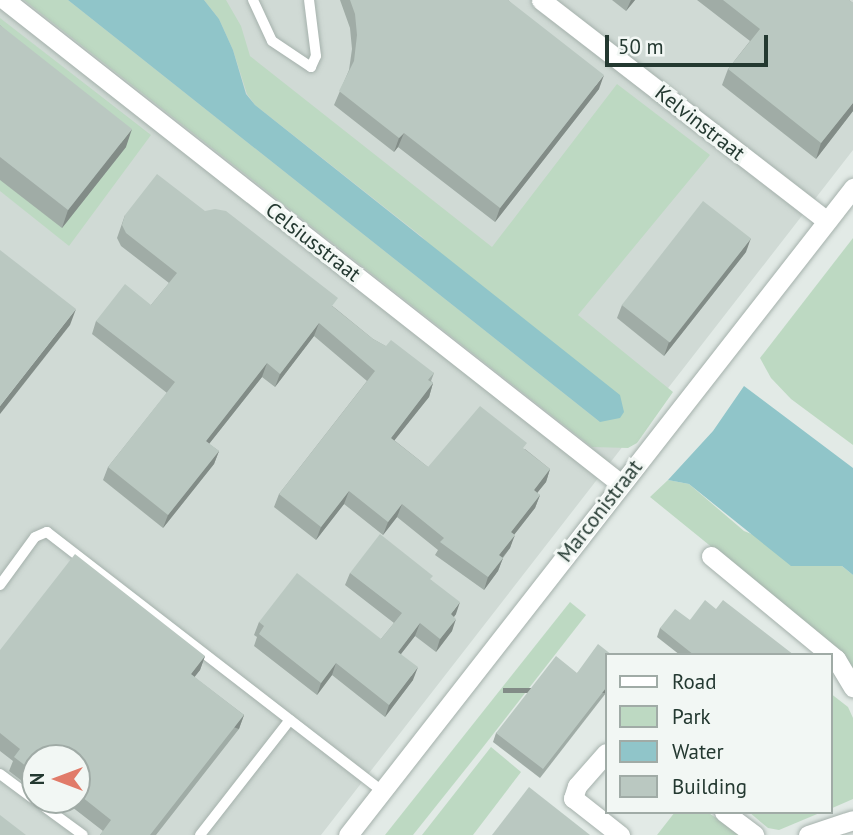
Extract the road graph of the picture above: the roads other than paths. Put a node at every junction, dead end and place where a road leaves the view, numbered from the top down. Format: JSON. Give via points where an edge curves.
{"nodes":[{"id":1,"x":5,"y":0,"type":"edge"},
{"id":2,"x":253,"y":0,"type":"edge"},
{"id":3,"x":309,"y":0,"type":"edge"},
{"id":4,"x":541,"y":0,"type":"edge"},
{"id":5,"x":853,"y":188,"type":"edge"},
{"id":6,"x":827,"y":221,"type":"junction"},
{"id":7,"x":621,"y":484,"type":"junction"},
{"id":8,"x":711,"y":556,"type":"dead end"},
{"id":9,"x":0,"y":585,"type":"edge"},
{"id":10,"x":829,"y":653,"type":"edge"},
{"id":11,"x":832,"y":656,"type":"edge"},
{"id":12,"x":853,"y":687,"type":"edge"},
{"id":13,"x":290,"y":720,"type":"junction"},
{"id":14,"x":604,"y":755,"type":"edge"},
{"id":15,"x":0,"y":774,"type":"edge"},
{"id":16,"x":21,"y":790,"type":"edge"},
{"id":17,"x":382,"y":791,"type":"junction"},
{"id":18,"x":54,"y":814,"type":"edge"},
{"id":19,"x":727,"y":814,"type":"edge"},
{"id":20,"x":853,"y":821,"type":"edge"},
{"id":21,"x":83,"y":835,"type":"edge"},
{"id":22,"x":200,"y":835,"type":"edge"},
{"id":23,"x":348,"y":835,"type":"edge"},
{"id":24,"x":620,"y":835,"type":"edge"},
{"id":25,"x":754,"y":835,"type":"edge"},
{"id":26,"x":808,"y":835,"type":"edge"}],
"edges":[{"from":1,"to":7,"type":"street","name":"Celsiusstraat"},
{"from":2,"to":3,"type":"lane","via":[[272,41],[311,67],[316,55]]},
{"from":4,"to":6,"type":"street","name":"Kelvinstraat"},
{"from":5,"to":6,"type":"street","name":"Marconistraat"},
{"from":6,"to":7,"type":"street","name":"Marconistraat"},
{"from":7,"to":17,"type":"street","name":"Marconistraat"},
{"from":8,"to":10,"type":"street"},
{"from":9,"to":13,"type":"lane","via":[[35,537],[47,532]]},
{"from":11,"to":12,"type":"street"},
{"from":13,"to":17,"type":"lane"},
{"from":13,"to":22,"type":"lane"},
{"from":14,"to":24,"type":"street","via":[[577,786],[573,798]]},
{"from":15,"to":16,"type":"lane"},
{"from":17,"to":23,"type":"street","name":"Marconistraat"},
{"from":18,"to":21,"type":"lane"},
{"from":19,"to":25,"type":"street"},
{"from":20,"to":26,"type":"street"}]}
